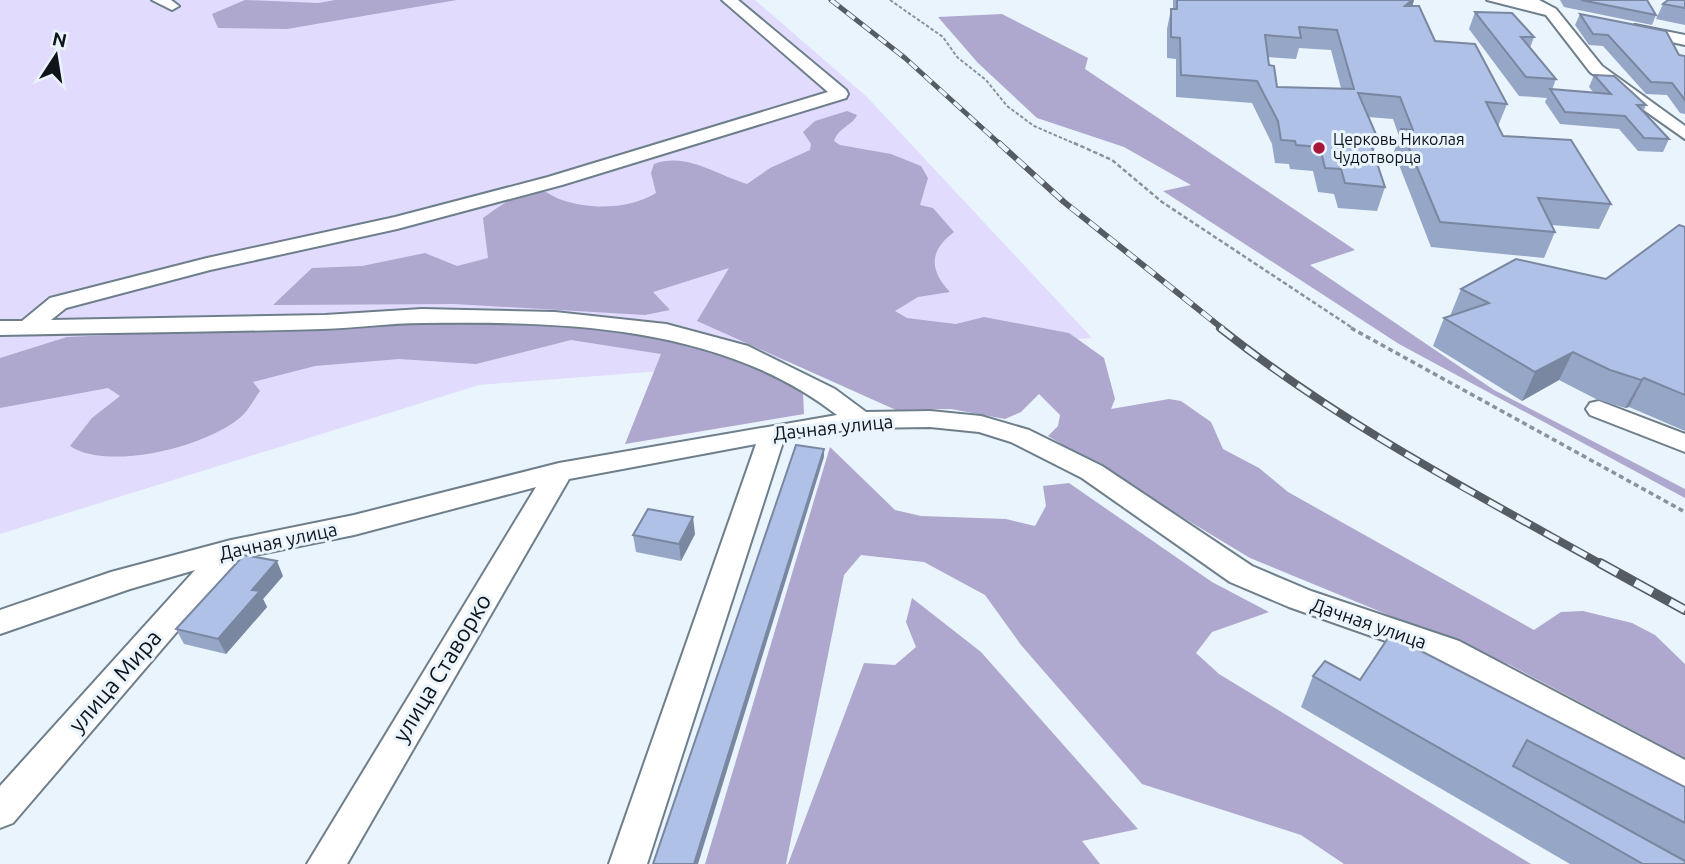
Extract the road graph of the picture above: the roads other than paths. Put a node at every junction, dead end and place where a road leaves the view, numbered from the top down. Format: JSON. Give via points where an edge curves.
{"nodes":[{"id":1,"x":729,"y":0,"type":"edge"},
{"id":2,"x":1494,"y":0,"type":"edge"},
{"id":3,"x":1528,"y":0,"type":"edge"},
{"id":4,"x":1551,"y":12,"type":"junction"},
{"id":5,"x":1578,"y":18,"type":"edge"},
{"id":6,"x":1618,"y":26,"type":"edge"},
{"id":7,"x":1685,"y":40,"type":"edge"},
{"id":8,"x":1685,"y":134,"type":"edge"},
{"id":9,"x":28,"y":327,"type":"junction"},
{"id":10,"x":0,"y":328,"type":"edge"},
{"id":11,"x":1600,"y":409,"type":"dead end"},
{"id":12,"x":860,"y":420,"type":"junction"},
{"id":13,"x":773,"y":432,"type":"junction"},
{"id":14,"x":1685,"y":444,"type":"edge"},
{"id":15,"x":559,"y":472,"type":"junction"},
{"id":16,"x":231,"y":550,"type":"junction"},
{"id":17,"x":0,"y":622,"type":"edge"},
{"id":18,"x":1685,"y":778,"type":"edge"},
{"id":19,"x":0,"y":812,"type":"edge"},
{"id":20,"x":326,"y":864,"type":"edge"},
{"id":21,"x":628,"y":864,"type":"edge"}],
"edges":[{"from":1,"to":9,"type":"street","via":[[841,94],[555,181],[58,303]]},
{"from":2,"to":4,"type":"street"},
{"from":3,"to":4,"type":"street"},
{"from":4,"to":5,"type":"street"},
{"from":4,"to":8,"type":"street","via":[[1596,69]]},
{"from":6,"to":7,"type":"street"},
{"from":9,"to":10,"type":"street"},
{"from":9,"to":12,"type":"street","via":[[422,316],[555,319],[666,331],[740,351],[826,394]]},
{"from":11,"to":14,"type":"street"},
{"from":12,"to":13,"type":"street","name":"Дачная улица"},
{"from":12,"to":18,"type":"street","name":"Дачная улица","via":[[981,424],[1020,436],[1092,472],[1241,574],[1300,600],[1448,650]]},
{"from":13,"to":15,"type":"street","name":"Дачная улица"},
{"from":13,"to":21,"type":"street"},
{"from":15,"to":16,"type":"street","name":"Дачная улица","via":[[354,525]]},
{"from":15,"to":20,"type":"street","name":"улица Ставорко"},
{"from":16,"to":17,"type":"street","name":"Дачная улица","via":[[122,580]]},
{"from":16,"to":19,"type":"street","name":"улица Мира"}]}
